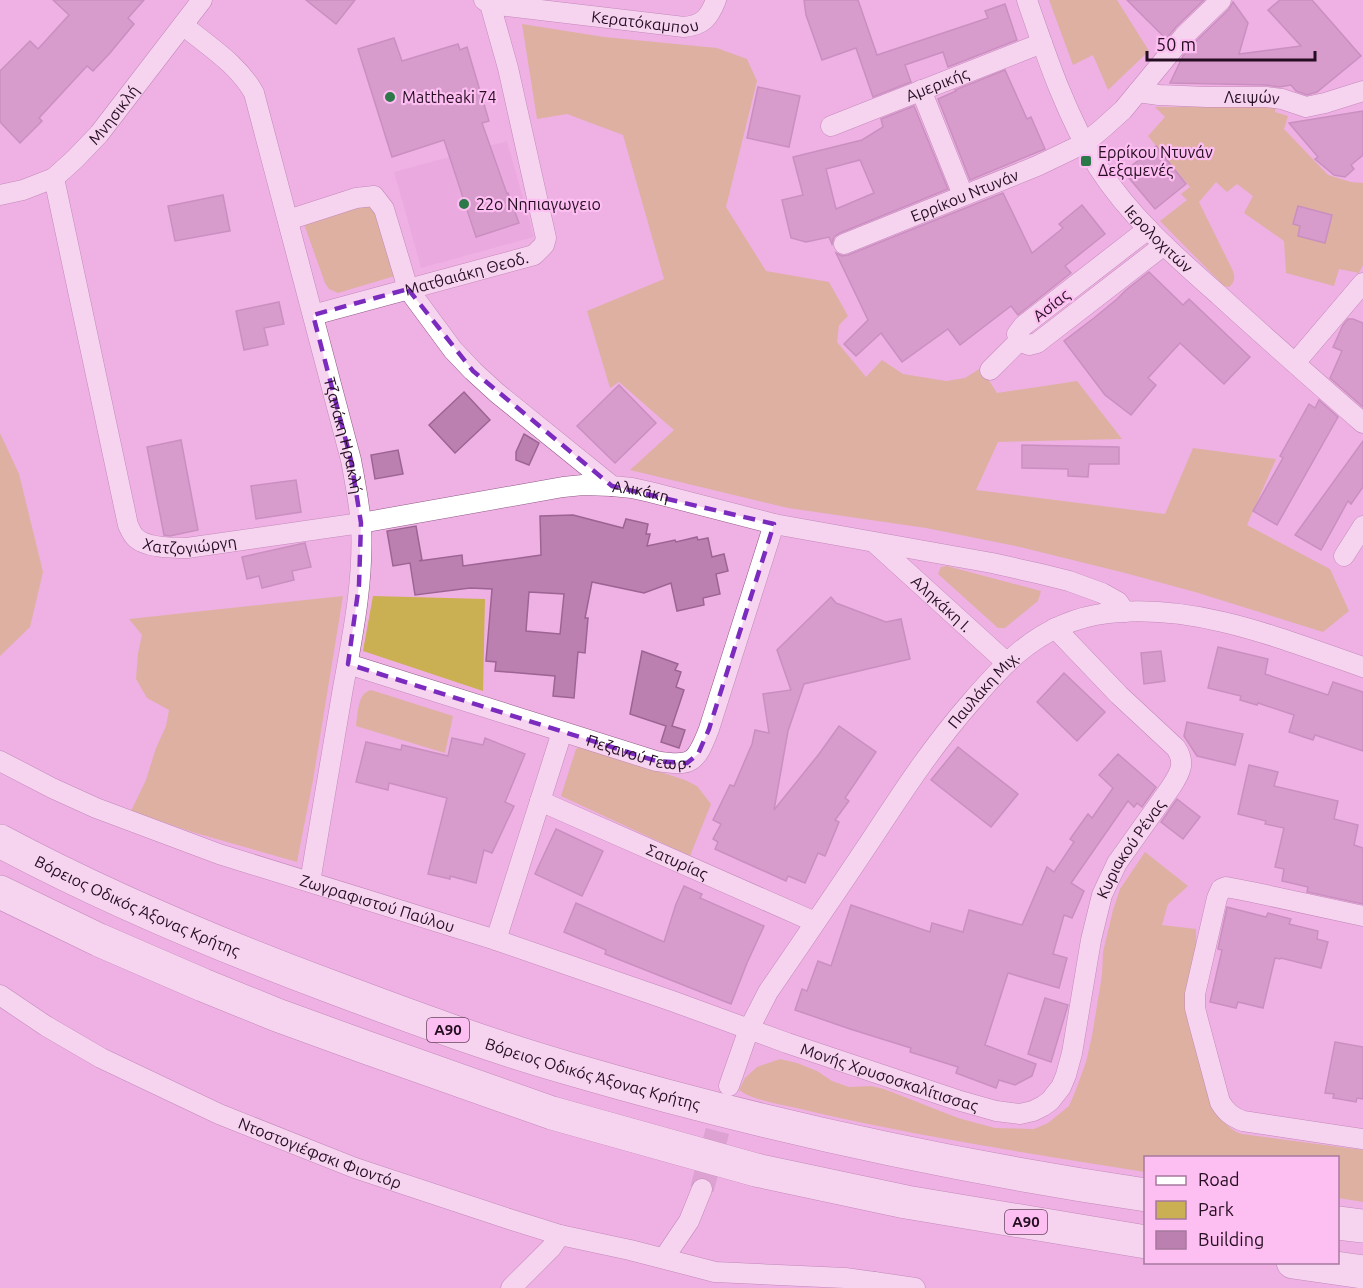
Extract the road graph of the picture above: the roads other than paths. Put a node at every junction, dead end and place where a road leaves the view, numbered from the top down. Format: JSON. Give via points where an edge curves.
{"nodes":[{"id":1,"x":202,"y":0,"type":"edge"},
{"id":2,"x":716,"y":0,"type":"edge"},
{"id":3,"x":1027,"y":0,"type":"edge"},
{"id":4,"x":1221,"y":0,"type":"edge"},
{"id":5,"x":487,"y":2,"type":"edge"},
{"id":6,"x":183,"y":26,"type":"junction"},
{"id":7,"x":1042,"y":43,"type":"junction"},
{"id":8,"x":921,"y":90,"type":"junction"},
{"id":9,"x":1363,"y":91,"type":"edge"},
{"id":10,"x":1138,"y":92,"type":"junction"},
{"id":11,"x":831,"y":126,"type":"dead end"},
{"id":12,"x":1084,"y":142,"type":"junction"},
{"id":13,"x":54,"y":178,"type":"junction"},
{"id":14,"x":0,"y":195,"type":"edge"},
{"id":15,"x":963,"y":195,"type":"junction"},
{"id":16,"x":288,"y":220,"type":"junction"},
{"id":17,"x":1148,"y":229,"type":"junction"},
{"id":18,"x":844,"y":244,"type":"dead end"},
{"id":19,"x":1164,"y":245,"type":"junction"},
{"id":20,"x":408,"y":289,"type":"junction"},
{"id":21,"x":1361,"y":289,"type":"edge"},
{"id":22,"x":313,"y":315,"type":"junction"},
{"id":23,"x":1019,"y":341,"type":"junction"},
{"id":24,"x":1295,"y":363,"type":"junction"},
{"id":25,"x":990,"y":370,"type":"dead end"},
{"id":26,"x":1363,"y":423,"type":"edge"},
{"id":27,"x":612,"y":486,"type":"junction"},
{"id":28,"x":361,"y":523,"type":"junction"},
{"id":29,"x":774,"y":524,"type":"junction"},
{"id":30,"x":1363,"y":526,"type":"edge"},
{"id":31,"x":875,"y":543,"type":"junction"},
{"id":32,"x":1344,"y":556,"type":"dead end"},
{"id":33,"x":1125,"y":612,"type":"junction"},
{"id":34,"x":1055,"y":628,"type":"junction"},
{"id":35,"x":1008,"y":663,"type":"junction"},
{"id":36,"x":348,"y":664,"type":"junction"},
{"id":37,"x":1363,"y":667,"type":"edge"},
{"id":38,"x":562,"y":732,"type":"junction"},
{"id":39,"x":5,"y":764,"type":"edge"},
{"id":40,"x":540,"y":801,"type":"junction"},
{"id":41,"x":0,"y":841,"type":"edge"},
{"id":42,"x":310,"y":882,"type":"junction"},
{"id":43,"x":0,"y":891,"type":"edge"},
{"id":44,"x":1363,"y":916,"type":"edge"},
{"id":45,"x":815,"y":922,"type":"junction"},
{"id":46,"x":496,"y":940,"type":"junction"},
{"id":47,"x":0,"y":995,"type":"edge"},
{"id":48,"x":749,"y":1029,"type":"junction"},
{"id":49,"x":729,"y":1086,"type":"tunnel mouth"},
{"id":50,"x":1033,"y":1111,"type":"joint"},
{"id":51,"x":1363,"y":1139,"type":"edge"},
{"id":52,"x":702,"y":1189,"type":"tunnel mouth"},
{"id":53,"x":1144,"y":1195,"type":"edge"},
{"id":54,"x":1339,"y":1223,"type":"edge"},
{"id":55,"x":1363,"y":1227,"type":"edge"},
{"id":56,"x":560,"y":1235,"type":"junction"},
{"id":57,"x":1144,"y":1242,"type":"edge"},
{"id":58,"x":664,"y":1258,"type":"junction"},
{"id":59,"x":1301,"y":1264,"type":"edge"},
{"id":60,"x":1363,"y":1272,"type":"edge"},
{"id":61,"x":717,"y":1280,"type":"edge"},
{"id":62,"x":874,"y":1285,"type":"edge"},
{"id":63,"x":511,"y":1288,"type":"edge"},
{"id":64,"x":915,"y":1288,"type":"edge"}],
"edges":[{"from":1,"to":6,"type":"street","name":"Μνησικλή"},
{"from":2,"to":5,"type":"street","name":"Κερατόκαμπου","via":[[701,23],[684,27]]},
{"from":3,"to":7,"type":"street","name":"Ιερολοχιτών"},
{"from":4,"to":10,"type":"street","name":"Ερρίκου Ντυνάν"},
{"from":5,"to":20,"type":"street","name":"Ματθαιάκη Θεοδ.","via":[[508,68],[546,238],[534,255]]},
{"from":6,"to":13,"type":"street","name":"Μνησικλή","via":[[99,134]]},
{"from":6,"to":16,"type":"street","name":"Τζανάκη Ηρακλή","via":[[228,62],[254,93]]},
{"from":7,"to":8,"type":"street","name":"Αμερικής"},
{"from":7,"to":12,"type":"street","name":"Ιερολοχιτών","via":[[1063,101]]},
{"from":8,"to":11,"type":"street","name":"Αμερικής"},
{"from":8,"to":15,"type":"street"},
{"from":9,"to":10,"type":"street","name":"Λειψών","via":[[1306,107],[1266,97]]},
{"from":10,"to":12,"type":"street","name":"Ερρίκου Ντυνάν"},
{"from":12,"to":15,"type":"street","name":"Ερρίκου Ντυνάν","via":[[1037,166]]},
{"from":12,"to":17,"type":"street","name":"Ιερολοχιτών","via":[[1115,190]]},
{"from":13,"to":14,"type":"street","name":"Μνησικλή"},
{"from":13,"to":28,"type":"street","name":"Χατζογιώργη","via":[[128,525],[137,539],[167,548],[187,548]]},
{"from":15,"to":18,"type":"street","name":"Ερρίκου Ντυνάν"},
{"from":16,"to":20,"type":"street","name":"Αλικάκη","via":[[374,196],[384,209]]},
{"from":16,"to":22,"type":"street","name":"Τζανάκη Ηρακλή"},
{"from":17,"to":19,"type":"street","name":"Ιερολοχιτών"},
{"from":17,"to":23,"type":"street","name":"Ασίας","via":[[1023,326],[1017,334]]},
{"from":19,"to":23,"type":"street","name":"Ασίας","via":[[1037,343]]},
{"from":19,"to":24,"type":"street","name":"Ιερολοχιτών"},
{"from":20,"to":22,"type":"street","name":"Ματθαιάκη Θεοδ."},
{"from":20,"to":27,"type":"street","name":"Αλικάκη","via":[[473,371]]},
{"from":21,"to":24,"type":"street"},
{"from":22,"to":28,"type":"street","name":"Τζανάκη Ηρακλή","via":[[351,460]]},
{"from":23,"to":25,"type":"street"},
{"from":24,"to":26,"type":"street","name":"Ιερολοχιτών"},
{"from":27,"to":28,"type":"street","name":"Χατζογιώργη","via":[[563,487]]},
{"from":27,"to":29,"type":"street","name":"Αλικάκη"},
{"from":28,"to":36,"type":"street","name":"Τζανάκη Ηρακλή","via":[[360,574]]},
{"from":29,"to":31,"type":"street","name":"Αλικάκη"},
{"from":29,"to":38,"type":"street","name":"Πεζανού Γεωρ.","via":[[709,729],[692,760],[678,764],[656,761]]},
{"from":30,"to":32,"type":"street"},
{"from":31,"to":33,"type":"street","name":"Αλικάκη","via":[[1069,581],[1112,598]]},
{"from":31,"to":35,"type":"street","name":"Αληκάκη Ι."},
{"from":33,"to":34,"type":"street","name":"Παυλάκη Μιχ.","via":[[1095,615]]},
{"from":33,"to":37,"type":"street","name":"Παυλάκη Μιχ.","via":[[1213,619]]},
{"from":34,"to":35,"type":"street","name":"Παυλάκη Μιχ."},
{"from":34,"to":50,"type":"street","name":"Κυριακού Ρένας","via":[[1176,748],[1182,763],[1177,777],[1109,878],[1091,940],[1066,1075],[1050,1101]]},
{"from":35,"to":45,"type":"street","name":"Παυλάκη Μιχ.","via":[[931,753]]},
{"from":36,"to":38,"type":"street","name":"Πεζανού Γεωρ."},
{"from":36,"to":42,"type":"street","name":"Τζανάκη Ηρακλή"},
{"from":38,"to":40,"type":"street"},
{"from":39,"to":42,"type":"street","name":"Ζωγραφιστού Παύλου","via":[[138,825]]},
{"from":40,"to":45,"type":"street","name":"Σατυρίας"},
{"from":40,"to":46,"type":"street"},
{"from":41,"to":53,"type":"highway","name":"Βόρειος Οδικός Άξονας Κρήτης","number":"Α90","via":[[219,944],[473,1039],[566,1068],[765,1121],[918,1155]]},
{"from":42,"to":46,"type":"street","name":"Ζωγραφιστού Παύλου"},
{"from":43,"to":57,"type":"highway","number":"Α90","via":[[99,940],[235,998],[552,1113],[756,1170],[906,1202]]},
{"from":44,"to":51,"type":"street","via":[[1221,889],[1195,994],[1220,1102],[1226,1112],[1242,1121]]},
{"from":45,"to":48,"type":"street","name":"Παυλάκη Μιχ.","via":[[768,992]]},
{"from":46,"to":48,"type":"street","name":"Ζωγραφιστού Παύλου"},
{"from":47,"to":56,"type":"street","name":"Ντοστογιέφσκι Φιοντόρ","via":[[101,1058],[219,1114],[355,1168]]},
{"from":48,"to":49,"type":"street","name":"Παυλάκη Μιχ."},
{"from":48,"to":50,"type":"street","name":"Μονής Χρυσοσκαλίτισσας","via":[[977,1107],[1020,1114]]},
{"from":52,"to":58,"type":"street","via":[[689,1221]]},
{"from":54,"to":55,"type":"highway"},
{"from":56,"to":58,"type":"street","name":"Ντοστογιέφσκι Φιοντόρ"},
{"from":56,"to":63,"type":"street"},
{"from":58,"to":61,"type":"street","name":"Ντοστογιέφσκι Φιοντόρ"},
{"from":59,"to":60,"type":"highway"},
{"from":61,"to":62,"type":"street","name":"Ντοστογιέφσκι Φιοντόρ","via":[[834,1277]]},
{"from":62,"to":64,"type":"street","name":"Ντοστογιέφσκι Φιοντόρ"}]}
